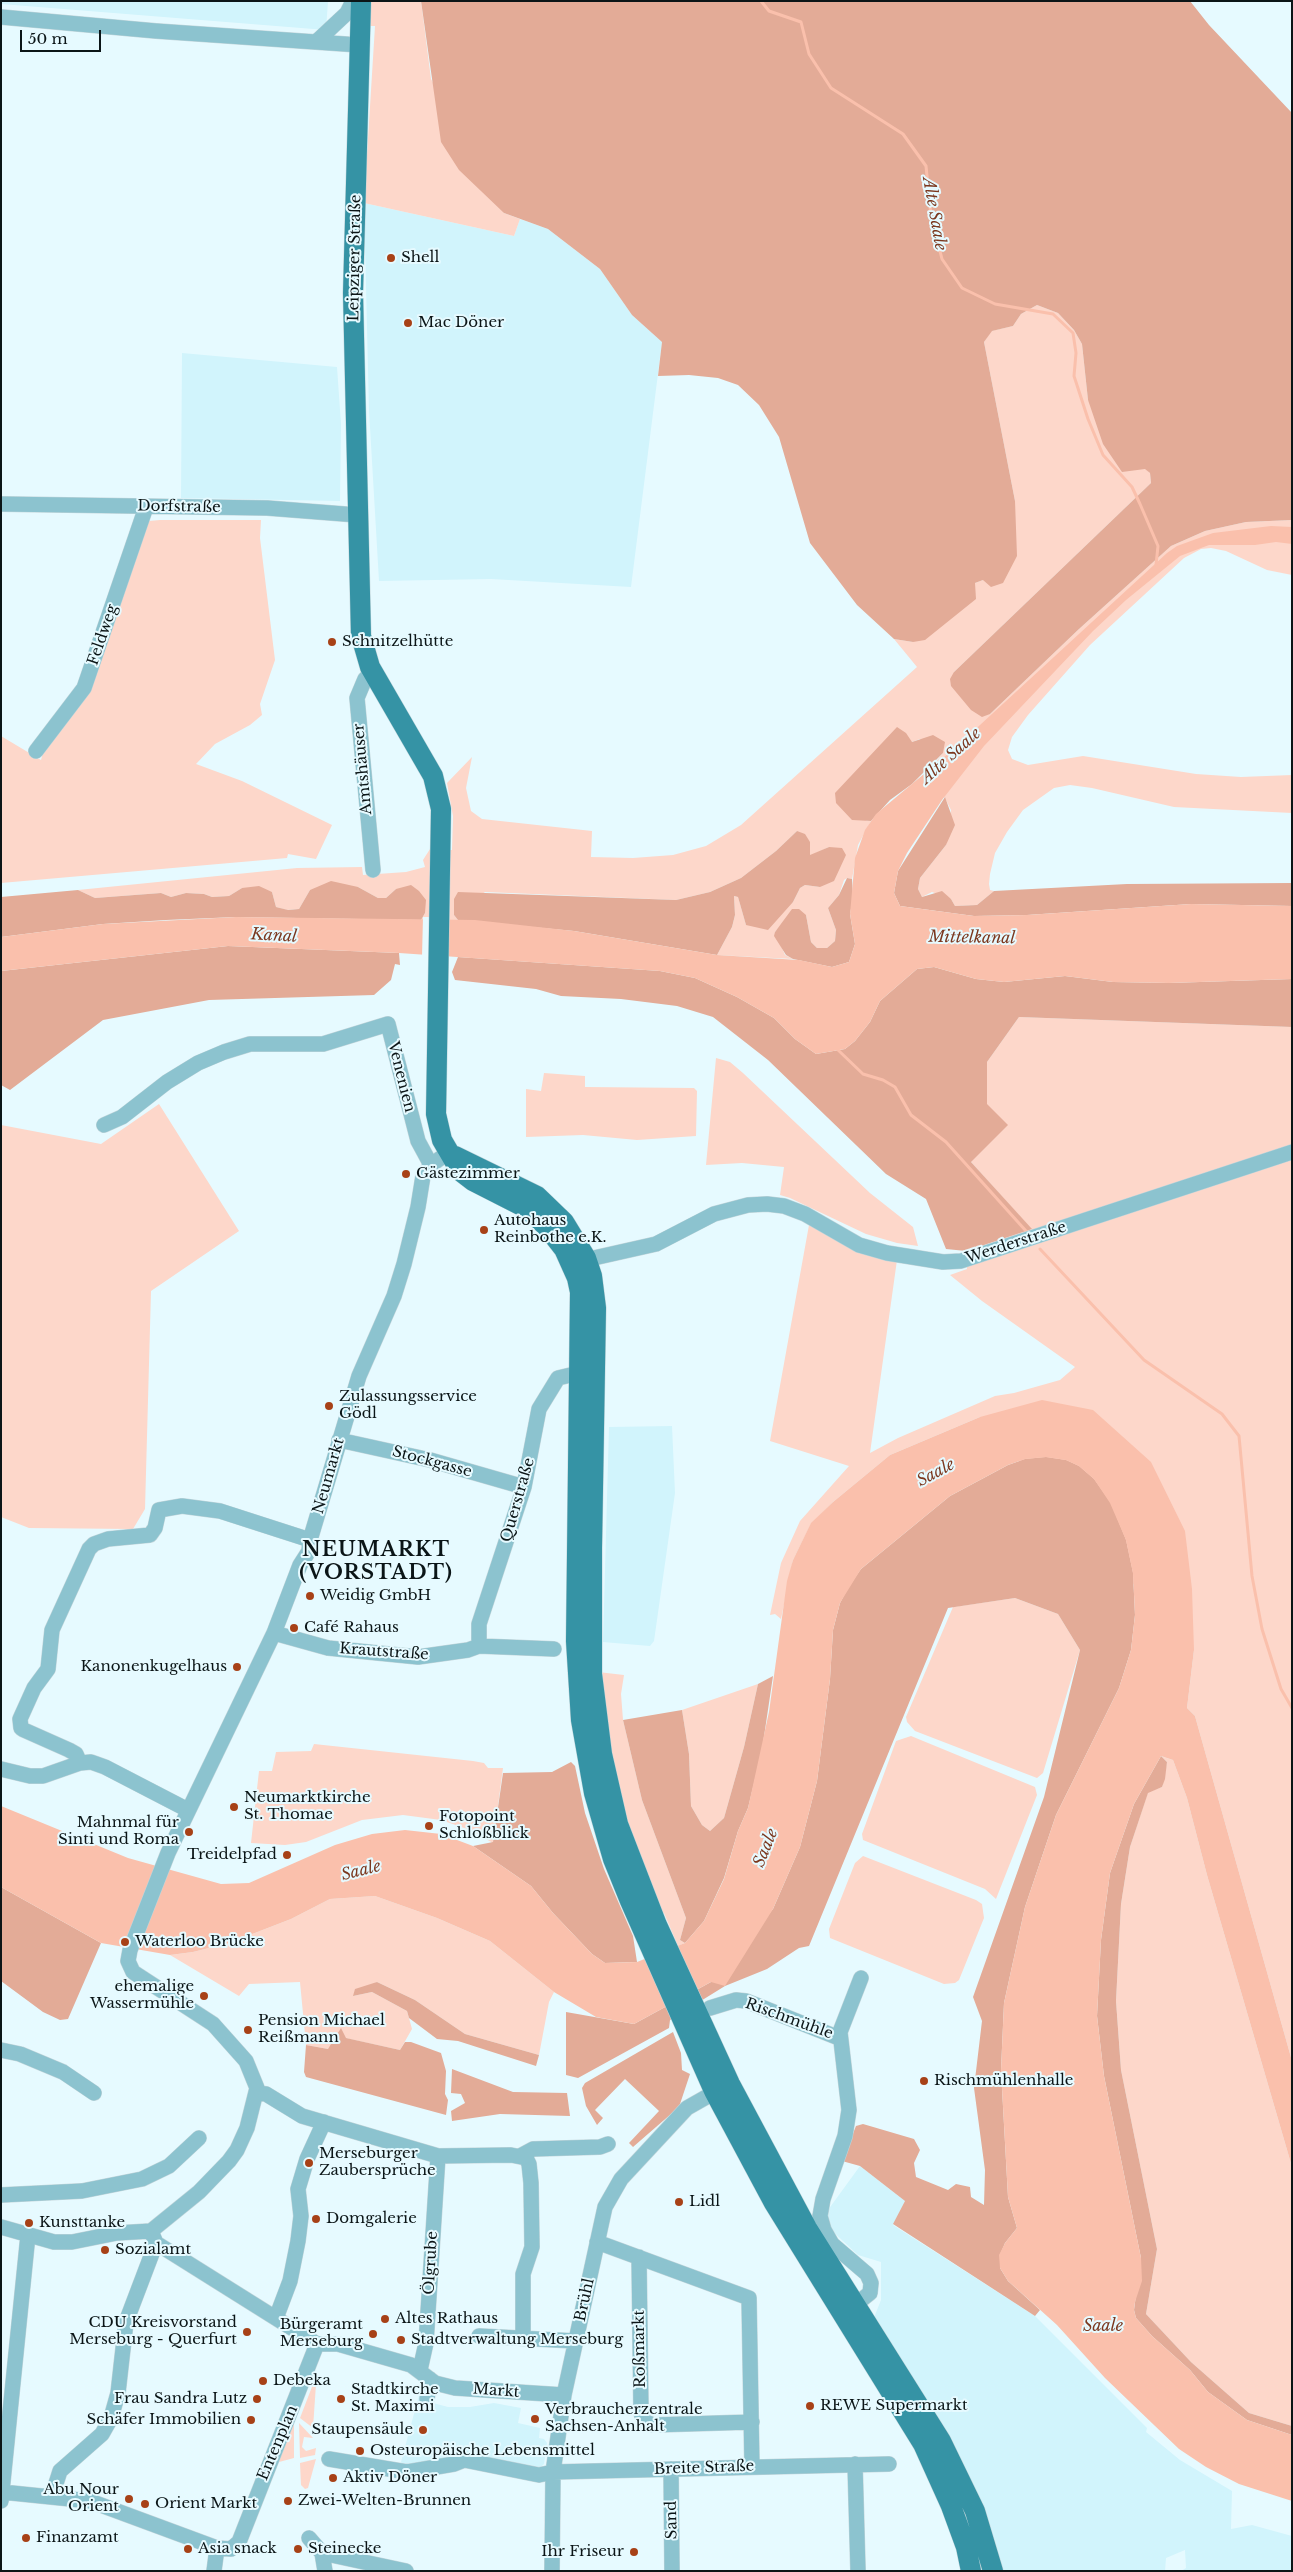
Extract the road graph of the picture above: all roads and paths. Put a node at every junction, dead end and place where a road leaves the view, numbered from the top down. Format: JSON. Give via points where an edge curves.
{"nodes":[{"id":1,"x":352,"y":1,"type":"edge"},
{"id":2,"x":361,"y":1,"type":"edge"},
{"id":3,"x":1,"y":17,"type":"edge"},
{"id":4,"x":316,"y":42,"type":"junction"},
{"id":5,"x":359,"y":45,"type":"junction"},
{"id":6,"x":1,"y":504,"type":"edge"},
{"id":7,"x":146,"y":507,"type":"junction"},
{"id":8,"x":357,"y":515,"type":"junction"},
{"id":9,"x":373,"y":673,"type":"junction"},
{"id":10,"x":36,"y":751,"type":"dead end"},
{"id":11,"x":373,"y":870,"type":"dead end"},
{"id":12,"x":104,"y":1125,"type":"dead end"},
{"id":13,"x":449,"y":1152,"type":"junction"},
{"id":14,"x":1292,"y":1152,"type":"edge"},
{"id":15,"x":431,"y":1165,"type":"junction"},
{"id":16,"x":578,"y":1261,"type":"junction"},
{"id":17,"x":579,"y":1372,"type":"junction"},
{"id":18,"x":339,"y":1440,"type":"junction"},
{"id":19,"x":524,"y":1487,"type":"junction"},
{"id":20,"x":310,"y":1540,"type":"junction"},
{"id":21,"x":274,"y":1633,"type":"junction"},
{"id":22,"x":479,"y":1646,"type":"junction"},
{"id":23,"x":554,"y":1649,"type":"dead end"},
{"id":24,"x":80,"y":1763,"type":"junction"},
{"id":25,"x":1,"y":1769,"type":"edge"},
{"id":26,"x":188,"y":1810,"type":"junction"},
{"id":27,"x":650,"y":1928,"type":"junction"},
{"id":28,"x":861,"y":1978,"type":"dead end"},
{"id":29,"x":710,"y":2008,"type":"dead end"},
{"id":30,"x":839,"y":2038,"type":"junction"},
{"id":31,"x":1,"y":2050,"type":"edge"},
{"id":32,"x":722,"y":2087,"type":"junction"},
{"id":33,"x":94,"y":2092,"type":"dead end"},
{"id":34,"x":257,"y":2093,"type":"junction"},
{"id":35,"x":324,"y":2122,"type":"junction"},
{"id":36,"x":199,"y":2138,"type":"dead end"},
{"id":37,"x":608,"y":2144,"type":"dead end"},
{"id":38,"x":438,"y":2156,"type":"junction"},
{"id":39,"x":520,"y":2156,"type":"junction"},
{"id":40,"x":1,"y":2195,"type":"edge"},
{"id":41,"x":1,"y":2227,"type":"edge"},
{"id":42,"x":28,"y":2235,"type":"junction"},
{"id":43,"x":154,"y":2237,"type":"junction"},
{"id":44,"x":597,"y":2242,"type":"junction"},
{"id":45,"x":639,"y":2257,"type":"junction"},
{"id":46,"x":855,"y":2305,"type":"junction"},
{"id":47,"x":276,"y":2318,"type":"junction"},
{"id":48,"x":479,"y":2336,"type":"dead end"},
{"id":49,"x":523,"y":2338,"type":"junction"},
{"id":50,"x":576,"y":2341,"type":"junction"},
{"id":51,"x":317,"y":2344,"type":"junction"},
{"id":52,"x":425,"y":2374,"type":"junction"},
{"id":53,"x":564,"y":2395,"type":"junction"},
{"id":54,"x":427,"y":2399,"type":"dead end"},
{"id":55,"x":5,"y":2410,"type":"edge"},
{"id":56,"x":752,"y":2422,"type":"junction"},
{"id":57,"x":329,"y":2459,"type":"dead end"},
{"id":58,"x":855,"y":2464,"type":"junction"},
{"id":59,"x":889,"y":2464,"type":"dead end"},
{"id":60,"x":752,"y":2467,"type":"junction"},
{"id":61,"x":671,"y":2469,"type":"junction"},
{"id":62,"x":553,"y":2472,"type":"junction"},
{"id":63,"x":2,"y":2496,"type":"edge"},
{"id":64,"x":52,"y":2496,"type":"junction"},
{"id":65,"x":309,"y":2538,"type":"dead end"},
{"id":66,"x":218,"y":2548,"type":"junction"},
{"id":67,"x":322,"y":2553,"type":"junction"},
{"id":68,"x":398,"y":2570,"type":"edge"},
{"id":69,"x":214,"y":2571,"type":"edge"},
{"id":70,"x":325,"y":2571,"type":"edge"},
{"id":71,"x":552,"y":2571,"type":"edge"},
{"id":72,"x":672,"y":2571,"type":"edge"},
{"id":73,"x":858,"y":2571,"type":"edge"},
{"id":74,"x":971,"y":2571,"type":"edge"},
{"id":75,"x":993,"y":2571,"type":"edge"}],
"edges":[{"from":1,"to":4,"type":"street","via":[[347,14]]},
{"from":2,"to":5,"type":"main road","name":"Leipziger Straße"},
{"from":3,"to":4,"type":"street"},
{"from":4,"to":5,"type":"street"},
{"from":5,"to":8,"type":"main road","name":"Leipziger Straße","via":[[354,293]]},
{"from":6,"to":7,"type":"street","name":"Dorfstraße"},
{"from":7,"to":8,"type":"street","name":"Dorfstraße","via":[[267,508]]},
{"from":7,"to":10,"type":"street","name":"Feldweg","via":[[84,688]]},
{"from":8,"to":9,"type":"main road","via":[[360,636]]},
{"from":9,"to":11,"type":"street","name":"Amtshäuser","via":[[364,679],[357,698]]},
{"from":9,"to":13,"type":"main road","via":[[433,776],[441,809],[436,1114],[442,1140]]},
{"from":12,"to":15,"type":"street","name":"Venenien","via":[[122,1117],[198,1063],[224,1052],[250,1044],[323,1044],[388,1024],[416,1134]]},
{"from":13,"to":15,"type":"street"},
{"from":13,"to":16,"type":"main road","via":[[537,1196],[564,1222]]},
{"from":14,"to":16,"type":"street","name":"Werderstraße","via":[[961,1261],[944,1262],[859,1245],[805,1214],[767,1204],[748,1205],[714,1214],[656,1244]]},
{"from":15,"to":18,"type":"street","name":"Neumarkt","via":[[423,1176],[394,1296],[362,1366]]},
{"from":16,"to":17,"type":"main road"},
{"from":16,"to":27,"type":"main road","via":[[595,1293],[596,1308],[592,1558],[594,1701],[618,1824]]},
{"from":17,"to":19,"type":"street","name":"Querstraße","via":[[558,1378],[547,1392],[539,1409]]},
{"from":17,"to":27,"type":"main road","via":[[576,1606],[581,1720],[601,1822],[613,1859]]},
{"from":18,"to":19,"type":"street","name":"Stockgasse","via":[[430,1460]]},
{"from":18,"to":20,"type":"street","name":"Neumarkt"},
{"from":19,"to":22,"type":"street","name":"Querstraße","via":[[479,1624]]},
{"from":20,"to":21,"type":"street","name":"Neumarkt","via":[[309,1552],[300,1565]]},
{"from":20,"to":24,"type":"street","via":[[220,1511],[182,1506],[159,1510],[150,1535],[94,1544],[52,1630],[48,1669],[34,1688],[20,1719],[21,1728],[76,1754]]},
{"from":21,"to":22,"type":"street","name":"Krautstraße","via":[[328,1648],[418,1657]]},
{"from":21,"to":26,"type":"street","name":"Neumarkt"},
{"from":22,"to":23,"type":"street","name":"Krautstraße"},
{"from":24,"to":25,"type":"street","via":[[43,1776]]},
{"from":24,"to":26,"type":"street","via":[[91,1762],[105,1767]]},
{"from":26,"to":34,"type":"street","name":"Neumarkt","via":[[168,1852],[129,1956],[133,1972],[213,2024],[233,2044],[253,2074]]},
{"from":27,"to":32,"type":"main road"},
{"from":28,"to":30,"type":"street","name":"Rischmühle"},
{"from":29,"to":30,"type":"street","name":"Rischmühle","via":[[736,2000],[746,2001]]},
{"from":30,"to":46,"type":"street","name":"Rischmühle","via":[[849,2110],[845,2136],[820,2216],[832,2244],[867,2274],[872,2283],[870,2293]]},
{"from":31,"to":33,"type":"street","via":[[20,2054],[63,2072]]},
{"from":32,"to":44,"type":"street","name":"Brühl","via":[[686,2108],[621,2179],[605,2207]]},
{"from":32,"to":46,"type":"main road"},
{"from":32,"to":74,"type":"main road","via":[[774,2203],[923,2444],[951,2506]]},
{"from":34,"to":35,"type":"street","via":[[266,2094],[302,2116]]},
{"from":34,"to":43,"type":"street","via":[[237,2150]]},
{"from":35,"to":38,"type":"street"},
{"from":35,"to":47,"type":"street","via":[[298,2189],[301,2216],[298,2241],[290,2281]]},
{"from":36,"to":40,"type":"street","via":[[169,2166],[142,2179],[82,2191]]},
{"from":37,"to":39,"type":"street","via":[[533,2149]]},
{"from":38,"to":39,"type":"street"},
{"from":38,"to":52,"type":"street","name":"Ölgrube"},
{"from":39,"to":49,"type":"street","via":[[529,2164],[530,2254],[523,2274]]},
{"from":41,"to":42,"type":"street"},
{"from":42,"to":43,"type":"street","via":[[43,2241],[72,2242],[117,2233]]},
{"from":42,"to":55,"type":"street"},
{"from":43,"to":47,"type":"street"},
{"from":43,"to":64,"type":"street","via":[[126,2322],[118,2393],[111,2418],[102,2434],[65,2465]]},
{"from":44,"to":45,"type":"street"},
{"from":44,"to":50,"type":"street","name":"Brühl"},
{"from":45,"to":56,"type":"street","via":[[749,2298]]},
{"from":45,"to":56,"type":"street","name":"Roßmarkt","via":[[641,2413],[644,2421],[653,2425]]},
{"from":46,"to":75,"type":"main road","via":[[941,2441],[975,2511]]},
{"from":47,"to":51,"type":"street"},
{"from":48,"to":49,"type":"street"},
{"from":49,"to":50,"type":"street"},
{"from":50,"to":53,"type":"street","name":"Brühl"},
{"from":51,"to":52,"type":"street","name":"Markt","via":[[338,2344],[411,2365]]},
{"from":51,"to":66,"type":"street","name":"Entenplan","via":[[240,2542],[231,2550]]},
{"from":52,"to":53,"type":"street","name":"Markt","via":[[455,2388]]},
{"from":52,"to":54,"type":"street"},
{"from":53,"to":62,"type":"street","name":"Brühl"},
{"from":55,"to":63,"type":"street"},
{"from":56,"to":60,"type":"street"},
{"from":57,"to":62,"type":"street","via":[[407,2472],[464,2460],[534,2475]]},
{"from":58,"to":59,"type":"street","name":"Breite Straße"},
{"from":58,"to":60,"type":"street","name":"Breite Straße"},
{"from":58,"to":73,"type":"street"},
{"from":60,"to":61,"type":"street","name":"Breite Straße"},
{"from":61,"to":62,"type":"street","name":"Breite Straße"},
{"from":61,"to":72,"type":"street","name":"Sand"},
{"from":62,"to":71,"type":"street","name":"Brühl"},
{"from":63,"to":64,"type":"street"},
{"from":64,"to":66,"type":"street","via":[[105,2505]]},
{"from":65,"to":67,"type":"street"},
{"from":66,"to":69,"type":"street"},
{"from":67,"to":68,"type":"street"},
{"from":67,"to":70,"type":"street"}]}
